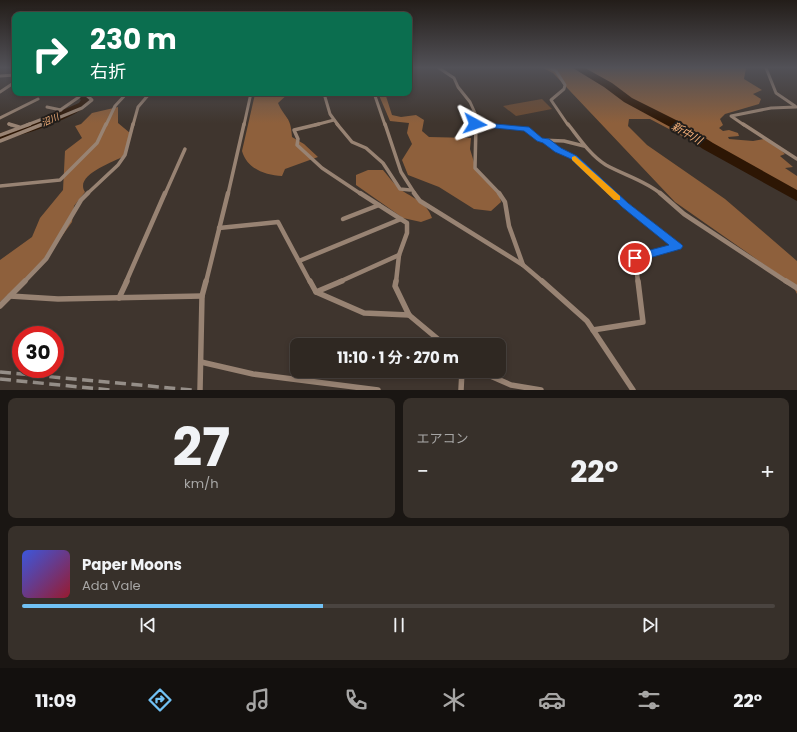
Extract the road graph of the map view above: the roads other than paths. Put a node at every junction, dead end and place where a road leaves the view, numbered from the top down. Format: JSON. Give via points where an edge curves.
{"nodes":[{"id":1,"x":9,"y":86,"type":"edge"},
{"id":2,"x":457,"y":86,"type":"edge"},
{"id":3,"x":565,"y":86,"type":"edge"},
{"id":4,"x":773,"y":86,"type":"edge"},
{"id":5,"x":0,"y":92,"type":"edge"},
{"id":6,"x":78,"y":96,"type":"edge"},
{"id":7,"x":87,"y":96,"type":"edge"},
{"id":8,"x":124,"y":96,"type":"edge"},
{"id":9,"x":147,"y":96,"type":"edge"},
{"id":10,"x":250,"y":96,"type":"edge"},
{"id":11,"x":326,"y":96,"type":"edge"},
{"id":12,"x":374,"y":96,"type":"edge"},
{"id":13,"x":38,"y":99,"type":"dead end"},
{"id":14,"x":797,"y":105,"type":"edge"},
{"id":15,"x":47,"y":107,"type":"dead end"},
{"id":16,"x":61,"y":110,"type":"junction"},
{"id":17,"x":0,"y":118,"type":"edge"},
{"id":18,"x":334,"y":120,"type":"junction"},
{"id":19,"x":8,"y":124,"type":"dead end"},
{"id":20,"x":475,"y":124,"type":"junction"},
{"id":21,"x":19,"y":127,"type":"junction"},
{"id":22,"x":0,"y":135,"type":"edge"},
{"id":23,"x":0,"y":141,"type":"edge"},
{"id":24,"x":546,"y":141,"type":"junction"},
{"id":25,"x":585,"y":146,"type":"junction"},
{"id":26,"x":185,"y":149,"type":"dead end"},
{"id":27,"x":792,"y":154,"type":"junction"},
{"id":28,"x":797,"y":154,"type":"edge"},
{"id":29,"x":797,"y":158,"type":"edge"},
{"id":30,"x":0,"y":186,"type":"edge"},
{"id":31,"x":410,"y":190,"type":"junction"},
{"id":32,"x":379,"y":205,"type":"junction"},
{"id":33,"x":343,"y":219,"type":"dead end"},
{"id":34,"x":401,"y":219,"type":"junction"},
{"id":35,"x":219,"y":228,"type":"junction"},
{"id":36,"x":399,"y":255,"type":"junction"},
{"id":37,"x":299,"y":260,"type":"junction"},
{"id":38,"x":523,"y":265,"type":"junction"},
{"id":39,"x":797,"y":288,"type":"edge"},
{"id":40,"x":316,"y":292,"type":"junction"},
{"id":41,"x":10,"y":296,"type":"junction"},
{"id":42,"x":202,"y":296,"type":"junction"},
{"id":43,"x":120,"y":298,"type":"junction"},
{"id":44,"x":0,"y":306,"type":"edge"},
{"id":45,"x":409,"y":315,"type":"junction"},
{"id":46,"x":593,"y":330,"type":"junction"},
{"id":47,"x":437,"y":338,"type":"edge"},
{"id":48,"x":201,"y":363,"type":"junction"},
{"id":49,"x":462,"y":378,"type":"edge"},
{"id":50,"x":493,"y":378,"type":"edge"},
{"id":51,"x":512,"y":387,"type":"edge"},
{"id":52,"x":200,"y":390,"type":"edge"},
{"id":53,"x":378,"y":390,"type":"edge"},
{"id":54,"x":461,"y":390,"type":"edge"},
{"id":55,"x":541,"y":390,"type":"edge"},
{"id":56,"x":633,"y":390,"type":"edge"}],
"edges":[{"from":1,"to":5,"type":"street"},
{"from":2,"to":20,"type":"street","via":[[472,106]]},
{"from":3,"to":25,"type":"street","via":[[551,100]]},
{"from":4,"to":14,"type":"street","via":[[776,93]]},
{"from":6,"to":16,"type":"street"},
{"from":7,"to":23,"type":"street","via":[[92,100],[82,108]]},
{"from":8,"to":30,"type":"street","via":[[115,106],[97,143],[60,180]]},
{"from":9,"to":41,"type":"street","via":[[138,107],[125,155],[81,200],[46,259]]},
{"from":10,"to":35,"type":"street"},
{"from":11,"to":18,"type":"street"},
{"from":12,"to":31,"type":"street","via":[[400,170]]},
{"from":13,"to":17,"type":"street"},
{"from":14,"to":27,"type":"street","via":[[731,116]]},
{"from":15,"to":16,"type":"street"},
{"from":16,"to":21,"type":"street"},
{"from":18,"to":31,"type":"street","via":[[352,142],[366,148],[382,163],[400,189]]},
{"from":18,"to":32,"type":"street","via":[[294,130],[298,139],[297,145],[330,175]]},
{"from":19,"to":21,"type":"street"},
{"from":20,"to":24,"type":"street","via":[[526,129],[539,140]]},
{"from":20,"to":38,"type":"street","via":[[475,168],[505,202],[508,226]]},
{"from":21,"to":22,"type":"street"},
{"from":24,"to":25,"type":"street","via":[[564,141]]},
{"from":24,"to":46,"type":"street","via":[[574,158],[625,205],[678,246],[635,258],[643,322]]},
{"from":25,"to":39,"type":"street","via":[[605,164],[654,188],[684,214]]},
{"from":26,"to":43,"type":"street"},
{"from":27,"to":28,"type":"street"},
{"from":27,"to":29,"type":"street"},
{"from":31,"to":38,"type":"street","via":[[420,201]]},
{"from":32,"to":33,"type":"street"},
{"from":32,"to":34,"type":"street"},
{"from":34,"to":36,"type":"street","via":[[407,223],[407,233]]},
{"from":34,"to":37,"type":"street"},
{"from":35,"to":37,"type":"street","via":[[278,222]]},
{"from":35,"to":42,"type":"street"},
{"from":36,"to":40,"type":"street"},
{"from":36,"to":45,"type":"street","via":[[395,286]]},
{"from":37,"to":40,"type":"street"},
{"from":38,"to":46,"type":"street","via":[[566,301]]},
{"from":40,"to":45,"type":"street","via":[[364,312]]},
{"from":41,"to":43,"type":"street","via":[[58,299]]},
{"from":41,"to":44,"type":"street"},
{"from":42,"to":43,"type":"street"},
{"from":42,"to":48,"type":"street"},
{"from":45,"to":47,"type":"street"},
{"from":46,"to":56,"type":"street"},
{"from":48,"to":52,"type":"street"},
{"from":48,"to":53,"type":"street","via":[[253,374]]},
{"from":49,"to":54,"type":"street"},
{"from":50,"to":51,"type":"street"},
{"from":51,"to":55,"type":"street"}]}
